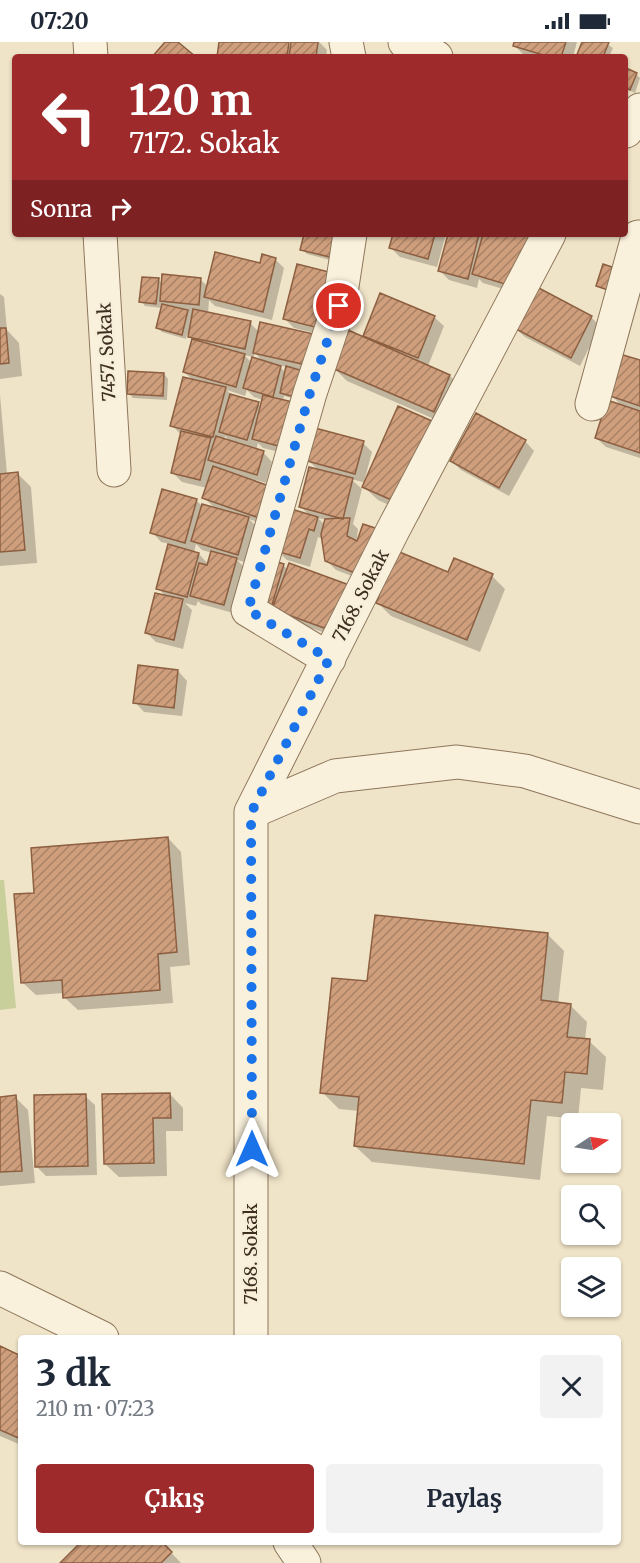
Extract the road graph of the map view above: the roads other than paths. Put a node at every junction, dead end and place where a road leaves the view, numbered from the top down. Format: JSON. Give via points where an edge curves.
{"nodes":[{"id":1,"x":405,"y":42,"type":"edge"},
{"id":2,"x":430,"y":54,"type":"edge"},
{"id":3,"x":640,"y":110,"type":"edge"},
{"id":4,"x":628,"y":128,"type":"edge"},
{"id":5,"x":635,"y":230,"type":"edge"},
{"id":6,"x":100,"y":237,"type":"edge"},
{"id":7,"x":350,"y":237,"type":"edge"},
{"id":8,"x":547,"y":237,"type":"edge"},
{"id":9,"x":592,"y":404,"type":"dead end"},
{"id":10,"x":114,"y":470,"type":"dead end"},
{"id":11,"x":329,"y":659,"type":"junction"},
{"id":12,"x":640,"y":807,"type":"edge"},
{"id":13,"x":251,"y":813,"type":"junction"},
{"id":14,"x":0,"y":1288,"type":"edge"},
{"id":15,"x":96,"y":1335,"type":"edge"},
{"id":16,"x":251,"y":1335,"type":"edge"},
{"id":17,"x":292,"y":1545,"type":"edge"},
{"id":18,"x":304,"y":1563,"type":"edge"}],
"edges":[{"from":1,"to":2,"type":"street"},
{"from":3,"to":4,"type":"street"},
{"from":5,"to":9,"type":"street"},
{"from":6,"to":10,"type":"street","name":"7457. Sokak"},
{"from":7,"to":11,"type":"street","via":[[339,306],[248,610]]},
{"from":8,"to":11,"type":"street","name":"7168. Sokak"},
{"from":11,"to":13,"type":"street","name":"7168. Sokak"},
{"from":12,"to":13,"type":"street","via":[[525,771],[457,762],[335,776]]},
{"from":13,"to":16,"type":"street","name":"7168. Sokak"},
{"from":14,"to":15,"type":"street"},
{"from":17,"to":18,"type":"street"}]}
